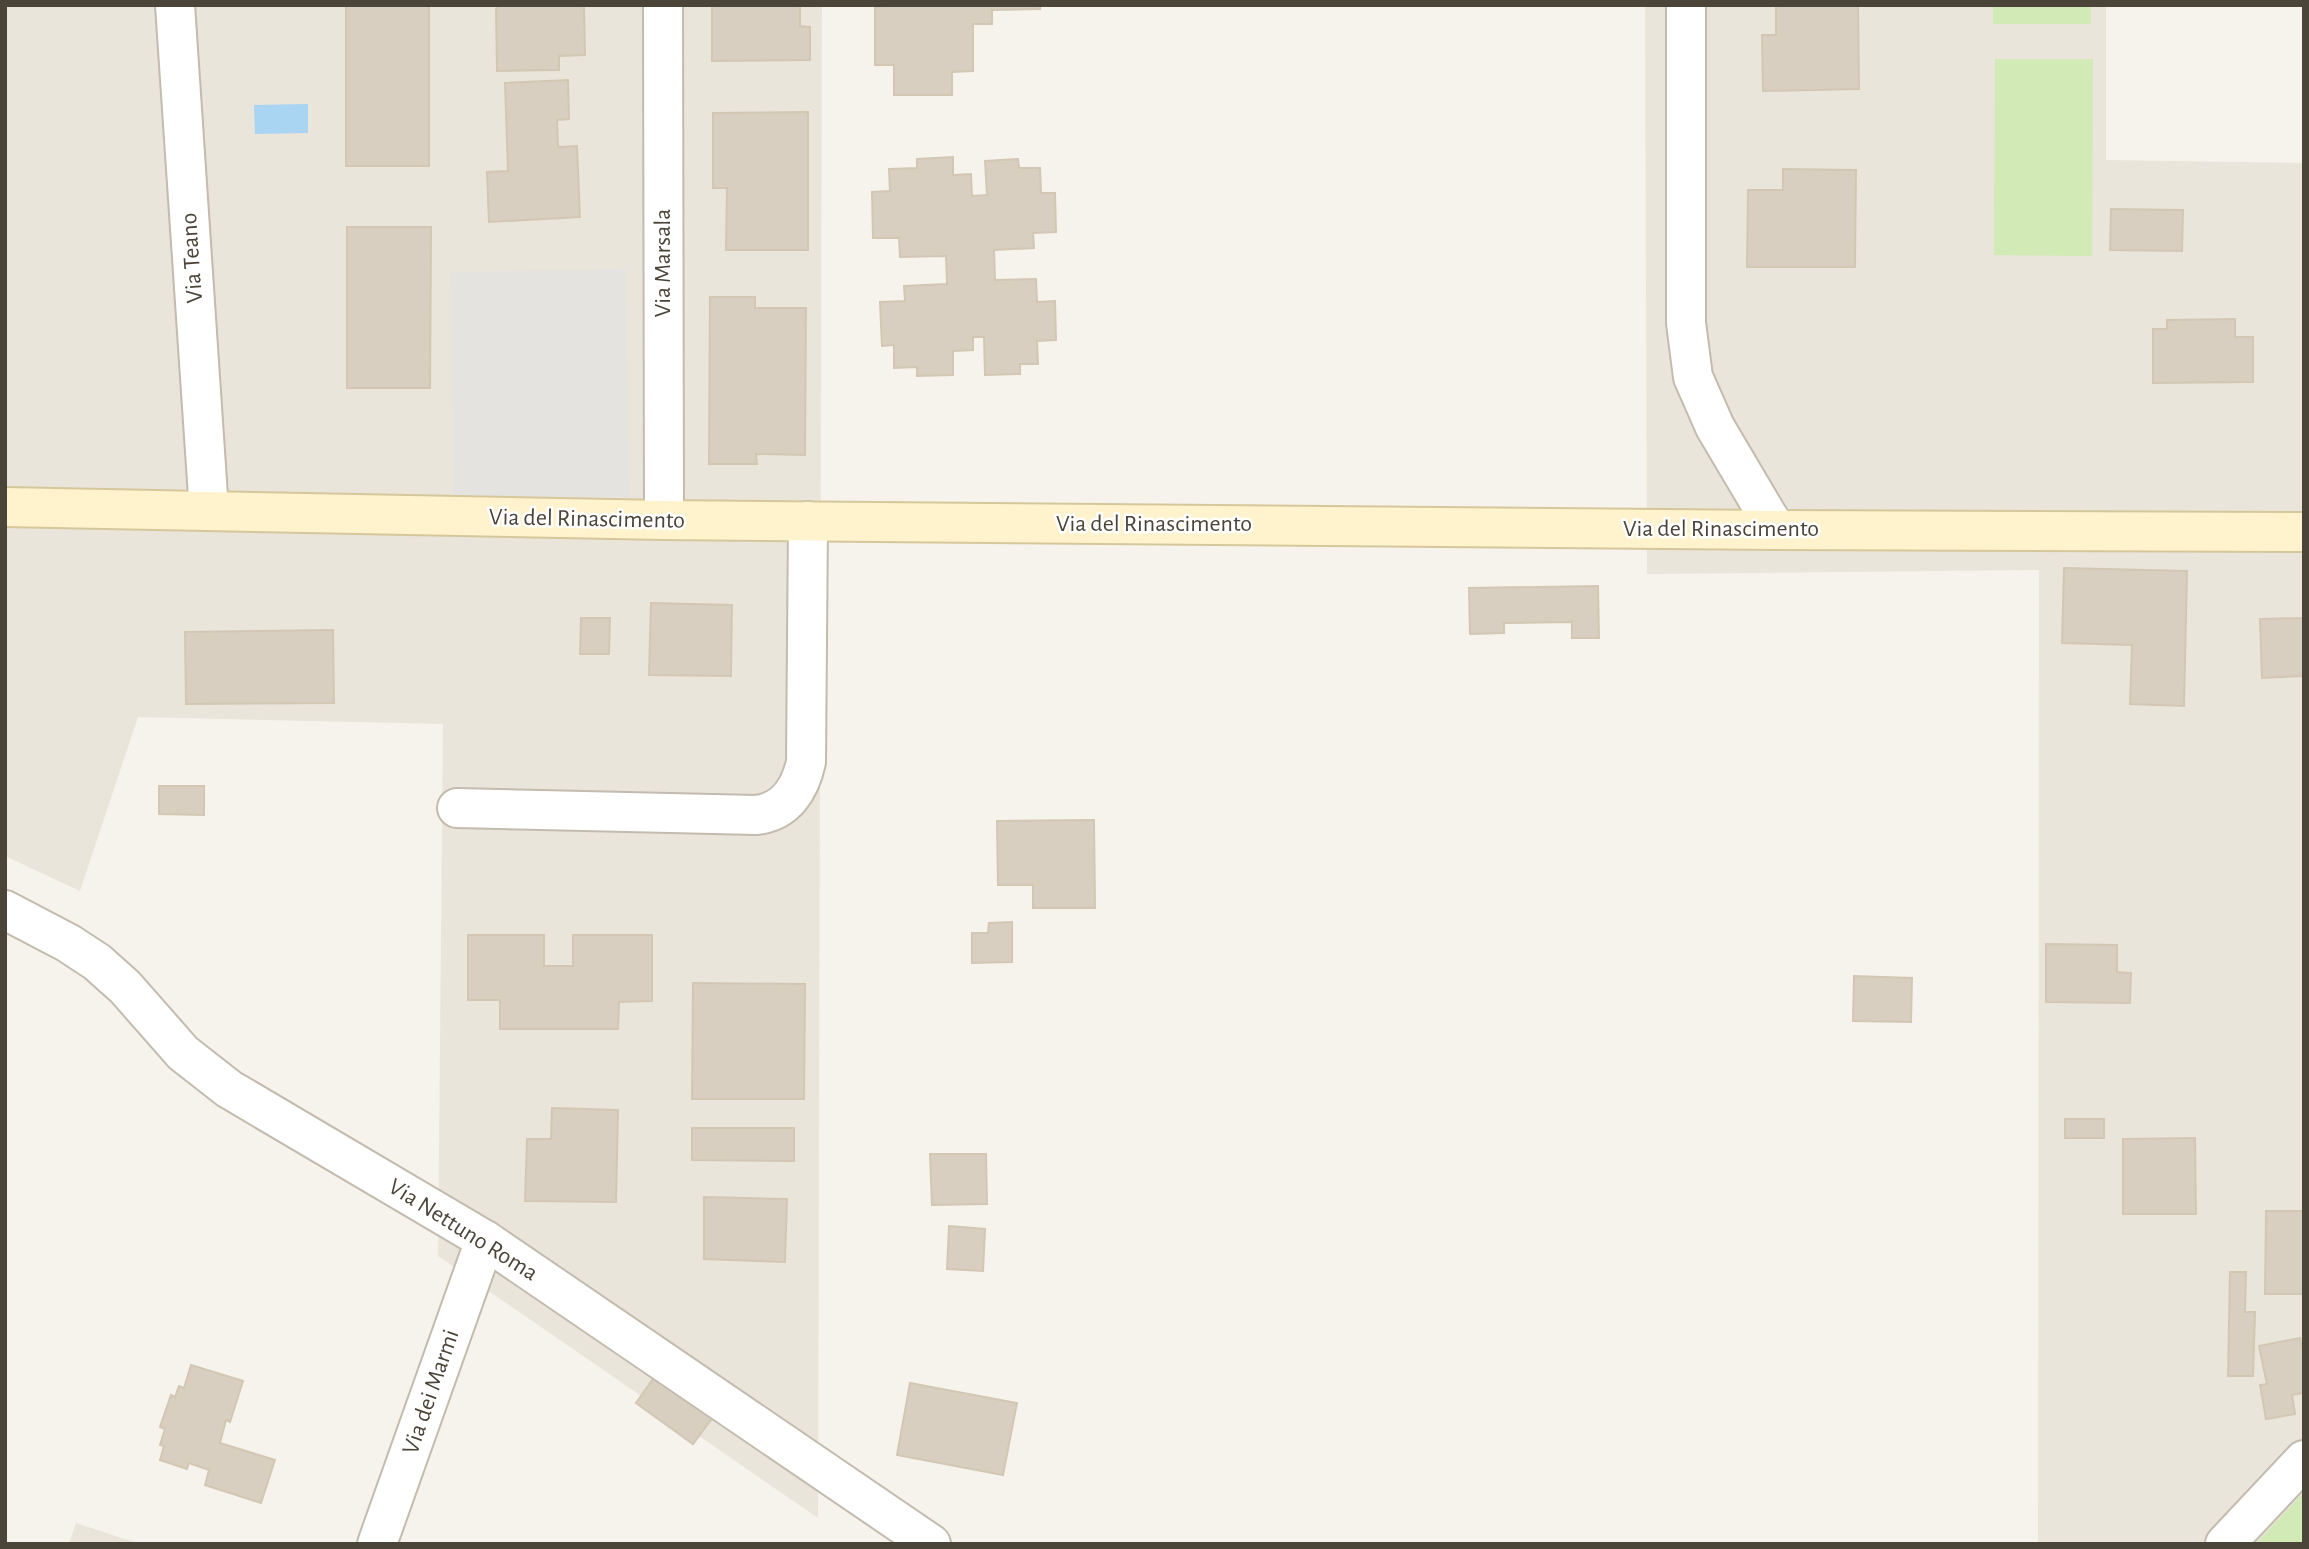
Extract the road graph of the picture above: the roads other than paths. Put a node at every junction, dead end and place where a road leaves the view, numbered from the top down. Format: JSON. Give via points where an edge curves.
{"nodes":[{"id":1,"x":175,"y":5,"type":"edge"},
{"id":2,"x":663,"y":5,"type":"edge"},
{"id":3,"x":1686,"y":5,"type":"edge"},
{"id":4,"x":5,"y":507,"type":"edge"},
{"id":5,"x":209,"y":511,"type":"junction"},
{"id":6,"x":664,"y":520,"type":"junction"},
{"id":7,"x":808,"y":521,"type":"junction"},
{"id":8,"x":1776,"y":530,"type":"junction"},
{"id":9,"x":2304,"y":532,"type":"edge"},
{"id":10,"x":457,"y":808,"type":"dead end"},
{"id":11,"x":5,"y":910,"type":"edge"},
{"id":12,"x":485,"y":1240,"type":"junction"},
{"id":13,"x":2304,"y":1460,"type":"edge"},
{"id":14,"x":377,"y":1544,"type":"edge"},
{"id":15,"x":931,"y":1544,"type":"edge"},
{"id":16,"x":2225,"y":1544,"type":"edge"}],
"edges":[{"from":1,"to":5,"type":"street","name":"Via Teano"},
{"from":2,"to":6,"type":"street","name":"Via Marsala"},
{"from":3,"to":8,"type":"street","via":[[1686,323],[1693,377],[1706,410]]},
{"from":4,"to":5,"type":"street","name":"Via del Rinascimento"},
{"from":5,"to":6,"type":"street","name":"Via del Rinascimento"},
{"from":6,"to":7,"type":"street","name":"Via del Rinascimento"},
{"from":7,"to":8,"type":"street","name":"Via del Rinascimento"},
{"from":7,"to":10,"type":"street","via":[[806,762],[794,791],[778,810],[757,815]]},
{"from":8,"to":9,"type":"street","name":"Via del Rinascimento"},
{"from":11,"to":12,"type":"street","name":"Via Nettuno Roma","via":[[97,962],[183,1053],[221,1083]]},
{"from":12,"to":14,"type":"street","name":"Via dei Marmi"},
{"from":12,"to":15,"type":"street","name":"Via Nettuno Roma"},
{"from":13,"to":16,"type":"street"}]}
